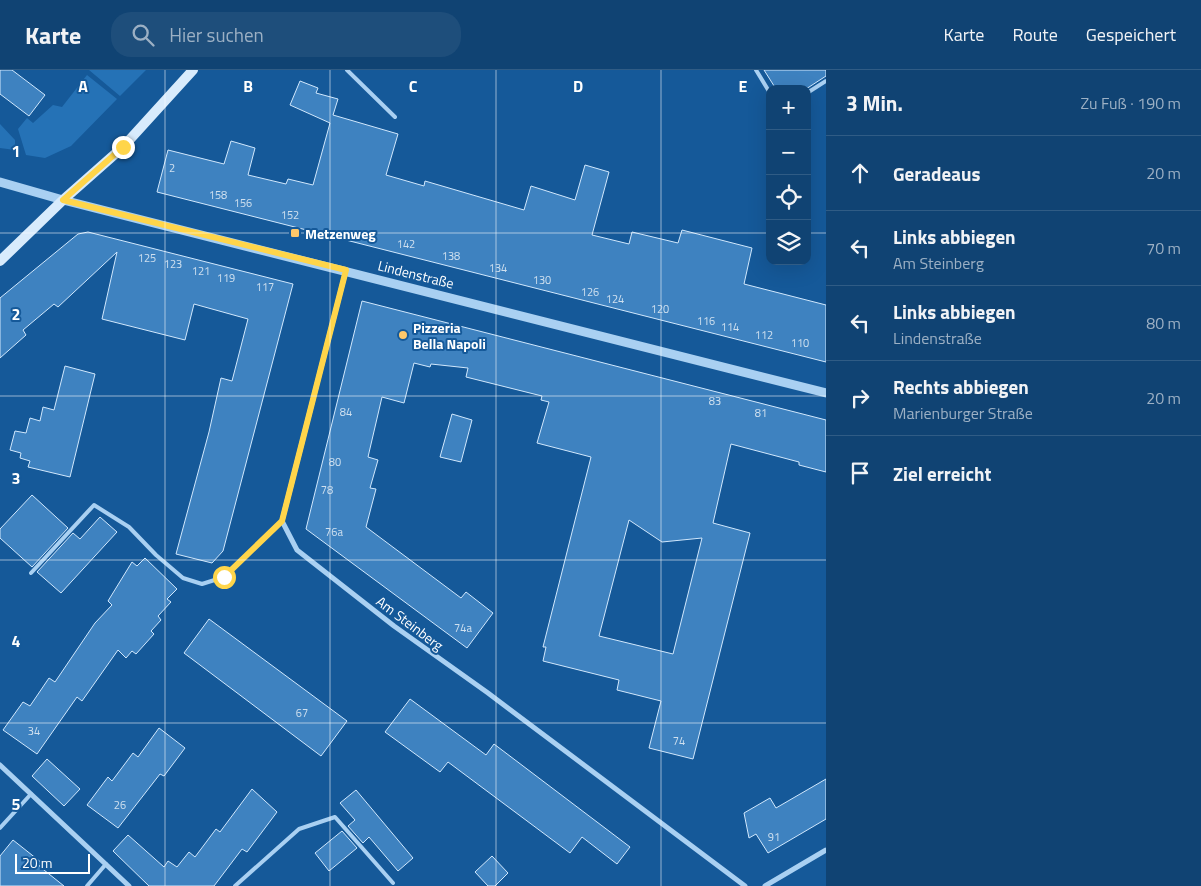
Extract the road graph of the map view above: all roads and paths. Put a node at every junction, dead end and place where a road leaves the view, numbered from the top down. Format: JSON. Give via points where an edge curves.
{"nodes":[{"id":1,"x":193,"y":70,"type":"edge"},
{"id":2,"x":347,"y":70,"type":"edge"},
{"id":3,"x":756,"y":70,"type":"edge"},
{"id":4,"x":826,"y":81,"type":"edge"},
{"id":5,"x":766,"y":86,"type":"edge"},
{"id":6,"x":811,"y":90,"type":"edge"},
{"id":7,"x":395,"y":117,"type":"dead end"},
{"id":8,"x":0,"y":182,"type":"edge"},
{"id":9,"x":63,"y":200,"type":"junction"},
{"id":10,"x":0,"y":261,"type":"edge"},
{"id":11,"x":346,"y":270,"type":"junction"},
{"id":12,"x":826,"y":393,"type":"edge"},
{"id":13,"x":282,"y":521,"type":"junction"},
{"id":14,"x":30,"y":573,"type":"dead end"},
{"id":15,"x":0,"y":765,"type":"edge"},
{"id":16,"x":30,"y":794,"type":"junction"},
{"id":17,"x":0,"y":828,"type":"edge"},
{"id":18,"x":826,"y":850,"type":"edge"},
{"id":19,"x":106,"y":864,"type":"junction"},
{"id":20,"x":393,"y":883,"type":"dead end"},
{"id":21,"x":87,"y":886,"type":"edge"},
{"id":22,"x":129,"y":886,"type":"edge"},
{"id":23,"x":235,"y":886,"type":"edge"},
{"id":24,"x":745,"y":886,"type":"edge"},
{"id":25,"x":765,"y":886,"type":"edge"}],
"edges":[{"from":1,"to":9,"type":"main road","via":[[123,147]]},
{"from":2,"to":7,"type":"lane"},
{"from":3,"to":5,"type":"lane"},
{"from":4,"to":6,"type":"lane"},
{"from":8,"to":9,"type":"street","name":"Lindenstraße"},
{"from":9,"to":10,"type":"main road"},
{"from":9,"to":11,"type":"street","name":"Lindenstraße"},
{"from":11,"to":12,"type":"street","name":"Lindenstraße"},
{"from":11,"to":13,"type":"street"},
{"from":13,"to":14,"type":"lane","via":[[224,577],[202,584],[183,578],[129,527],[94,505]]},
{"from":13,"to":24,"type":"street","name":"Am Steinberg","via":[[297,550],[394,626]]},
{"from":15,"to":16,"type":"street"},
{"from":16,"to":17,"type":"lane"},
{"from":16,"to":19,"type":"street"},
{"from":18,"to":25,"type":"street"},
{"from":19,"to":21,"type":"lane"},
{"from":19,"to":22,"type":"street"},
{"from":20,"to":23,"type":"lane","via":[[335,817],[299,829]]}]}
